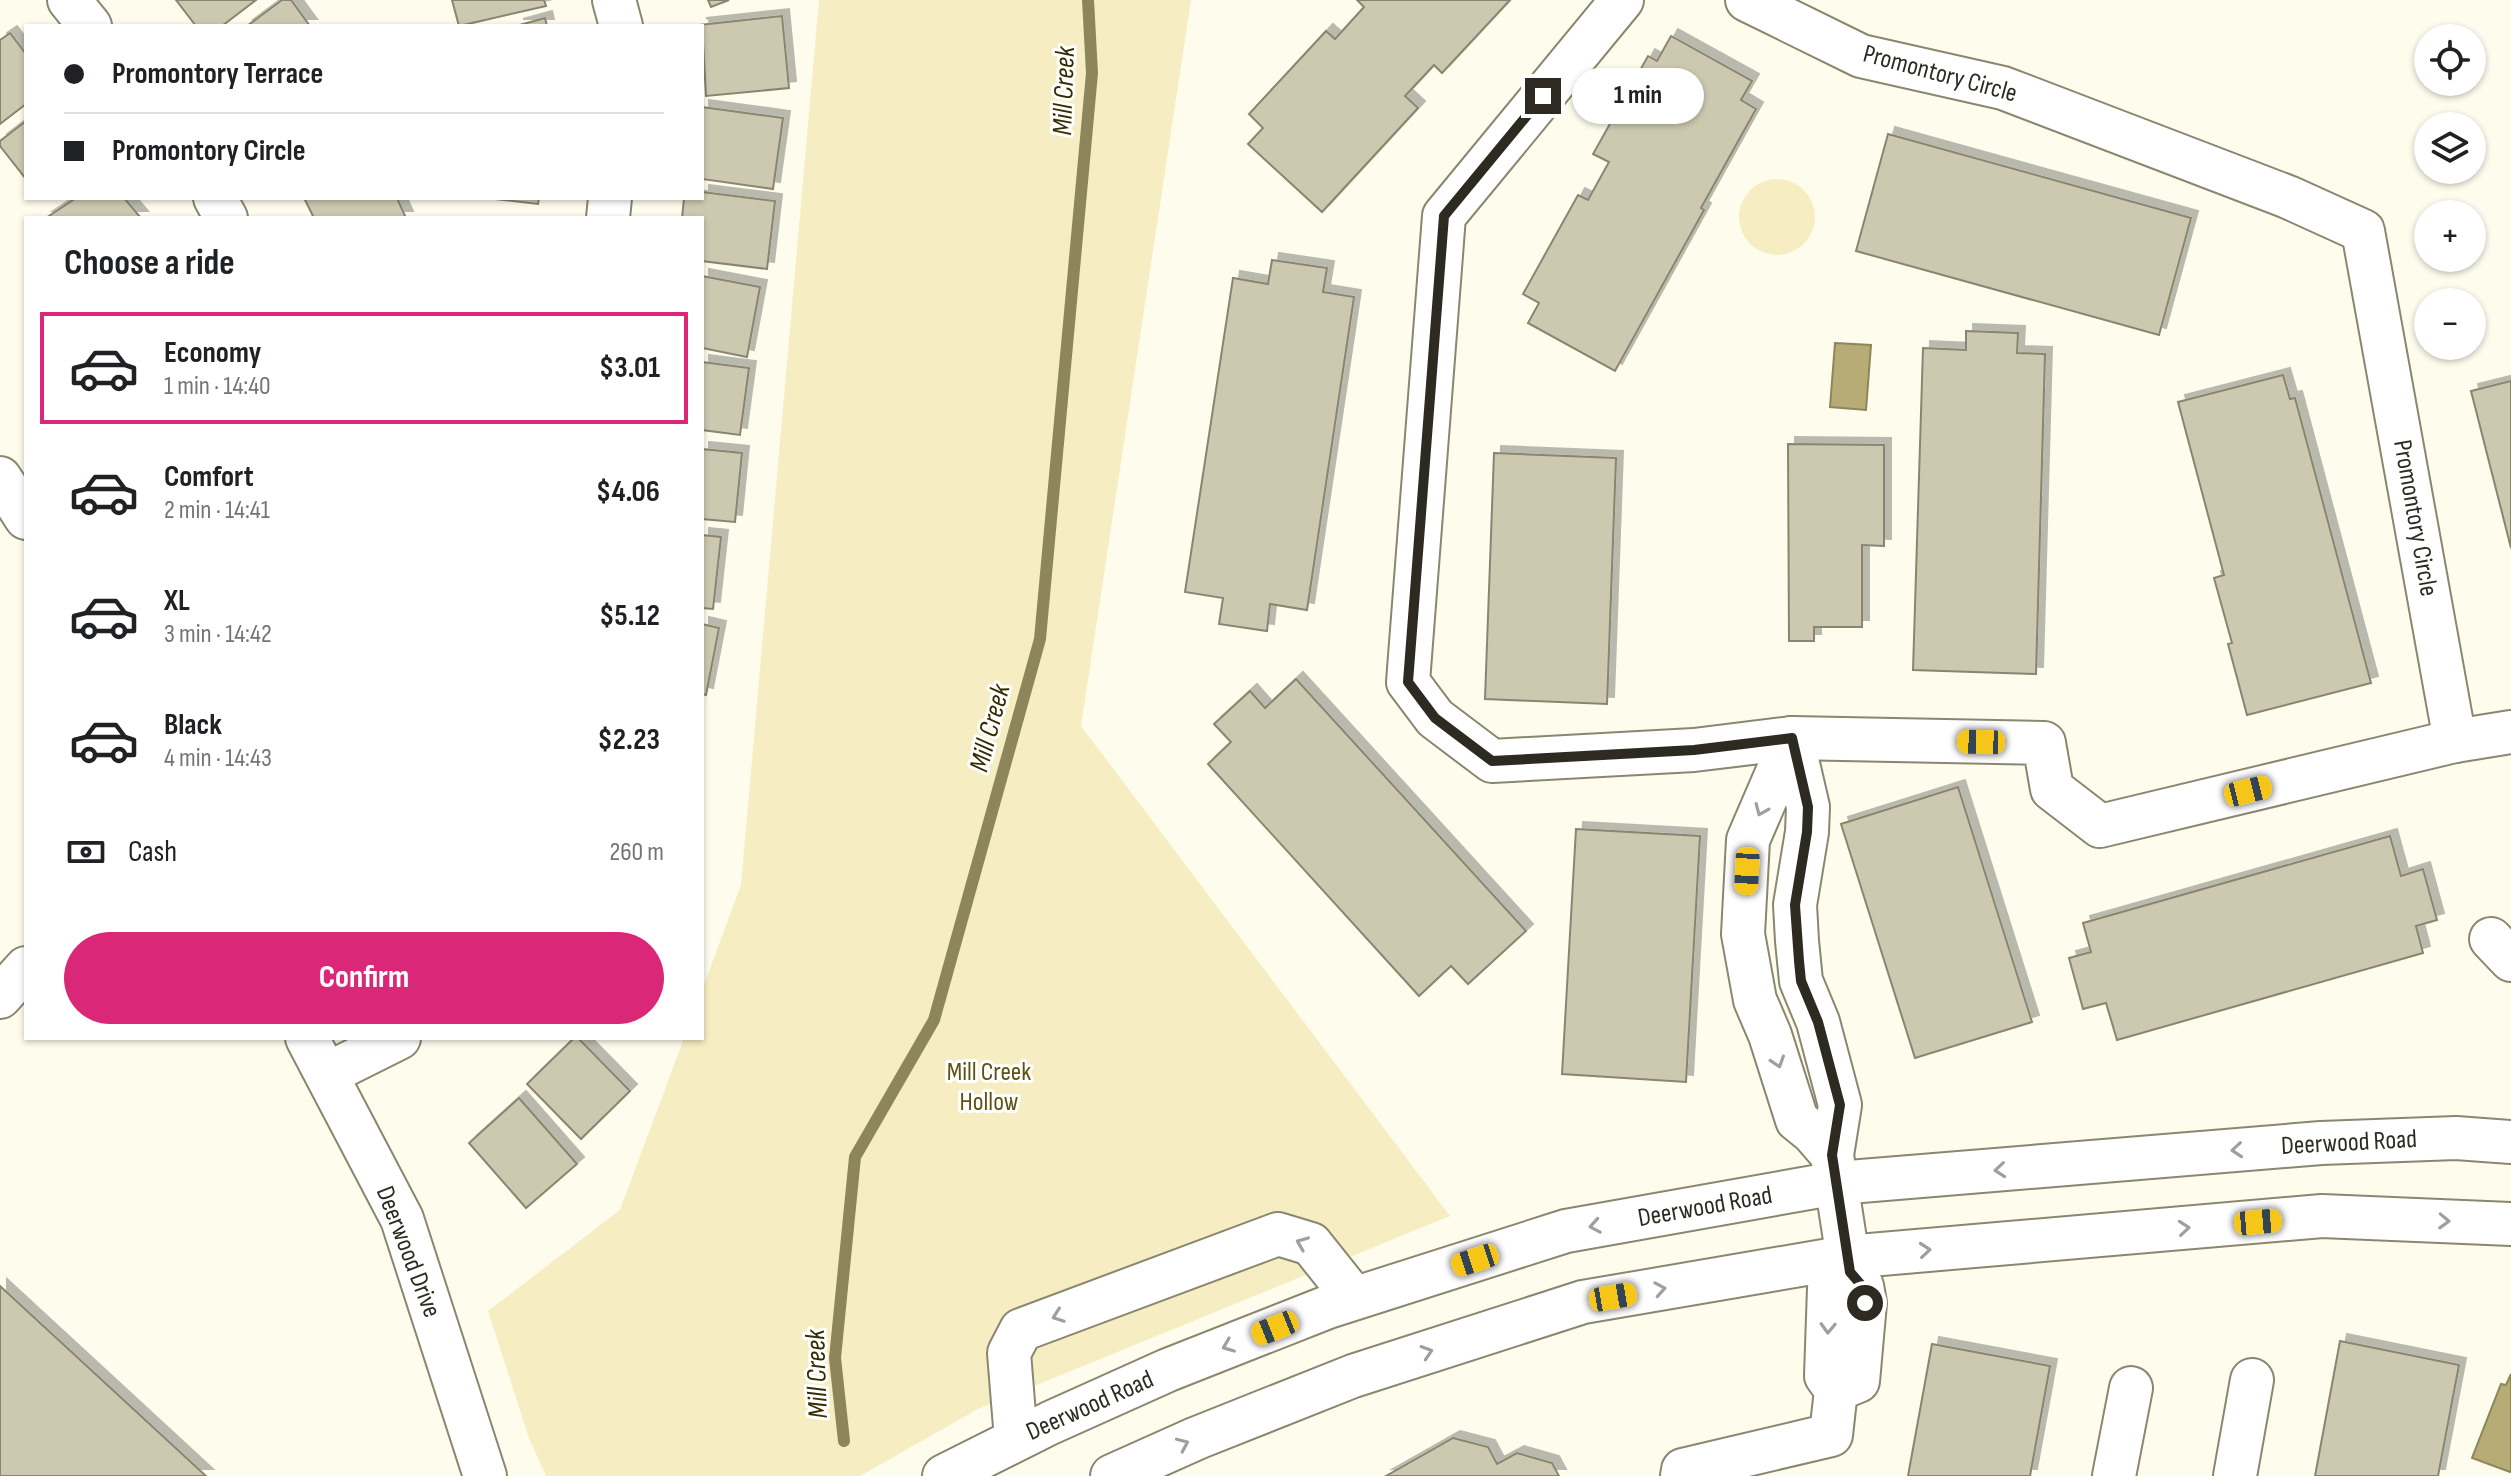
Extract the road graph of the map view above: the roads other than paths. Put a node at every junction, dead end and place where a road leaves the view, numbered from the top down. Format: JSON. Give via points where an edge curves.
{"nodes":[{"id":1,"x":69,"y":0,"type":"edge"},
{"id":2,"x":614,"y":0,"type":"edge"},
{"id":3,"x":1622,"y":0,"type":"edge"},
{"id":4,"x":1747,"y":0,"type":"edge"},
{"id":5,"x":88,"y":24,"type":"edge"},
{"id":6,"x":620,"y":24,"type":"edge"},
{"id":7,"x":0,"y":478,"type":"edge"},
{"id":8,"x":24,"y":515,"type":"edge"},
{"id":9,"x":2511,"y":732,"type":"edge"},
{"id":10,"x":1792,"y":738,"type":"junction"},
{"id":11,"x":2455,"y":741,"type":"junction"},
{"id":12,"x":24,"y":970,"type":"edge"},
{"id":13,"x":0,"y":997,"type":"edge"},
{"id":14,"x":308,"y":1040,"type":"edge"},
{"id":15,"x":395,"y":1040,"type":"edge"},
{"id":16,"x":327,"y":1074,"type":"junction"},
{"id":17,"x":2511,"y":1142,"type":"edge"},
{"id":18,"x":1835,"y":1169,"type":"junction"},
{"id":19,"x":2511,"y":1224,"type":"edge"},
{"id":20,"x":1849,"y":1264,"type":"junction"},
{"id":21,"x":1354,"y":1298,"type":"junction"},
{"id":22,"x":2252,"y":1380,"type":"dead end"},
{"id":23,"x":2131,"y":1388,"type":"dead end"},
{"id":24,"x":1016,"y":1439,"type":"junction"},
{"id":25,"x":485,"y":1476,"type":"edge"},
{"id":26,"x":944,"y":1476,"type":"edge"},
{"id":27,"x":1112,"y":1476,"type":"edge"},
{"id":28,"x":1682,"y":1476,"type":"edge"},
{"id":29,"x":2114,"y":1476,"type":"edge"},
{"id":30,"x":2235,"y":1476,"type":"edge"}],
"edges":[{"from":1,"to":5,"type":"street"},
{"from":2,"to":6,"type":"street"},
{"from":3,"to":10,"type":"street","via":[[1444,216],[1408,682],[1435,718],[1492,761],[1694,750]]},
{"from":4,"to":11,"type":"street","name":"Promontory Circle","via":[[1861,56],[2003,88],[2363,231]]},
{"from":7,"to":8,"type":"street"},
{"from":9,"to":11,"type":"street"},
{"from":10,"to":11,"type":"street","via":[[2044,743],[2052,789],[2100,826]]},
{"from":10,"to":18,"type":"street","via":[[1808,807],[1795,905],[1797,941],[1801,981],[1840,1105]]},
{"from":10,"to":18,"type":"street","one_way":true,"via":[[1748,840],[1743,934],[1755,1000],[1797,1120],[1813,1133]]},
{"from":12,"to":13,"type":"street"},
{"from":14,"to":16,"type":"street","name":"Deerwood Drive"},
{"from":15,"to":16,"type":"street"},
{"from":16,"to":25,"type":"street","name":"Deerwood Drive","via":[[402,1219]]},
{"from":17,"to":18,"type":"street","name":"Deerwood Road","one_way":true,"via":[[2456,1138],[2321,1143]]},
{"from":18,"to":20,"type":"street"},
{"from":18,"to":21,"type":"street","name":"Deerwood Road","one_way":true,"via":[[1566,1231]]},
{"from":20,"to":19,"type":"street","one_way":true,"via":[[2322,1216]]},
{"from":27,"to":20,"type":"street","one_way":true,"via":[[1353,1376],[1583,1302]]},
{"from":20,"to":28,"type":"street","via":[[1829,1288],[1826,1376],[1836,1390],[1831,1435],[1683,1470]]},
{"from":21,"to":24,"type":"street","name":"Deerwood Road","one_way":true,"via":[[1168,1370]]},
{"from":21,"to":24,"type":"street","one_way":true,"via":[[1311,1244],[1278,1234],[1021,1330],[1009,1353]]},
{"from":22,"to":30,"type":"street"},
{"from":23,"to":29,"type":"street"},
{"from":24,"to":26,"type":"street","name":"Deerwood Road"}]}
